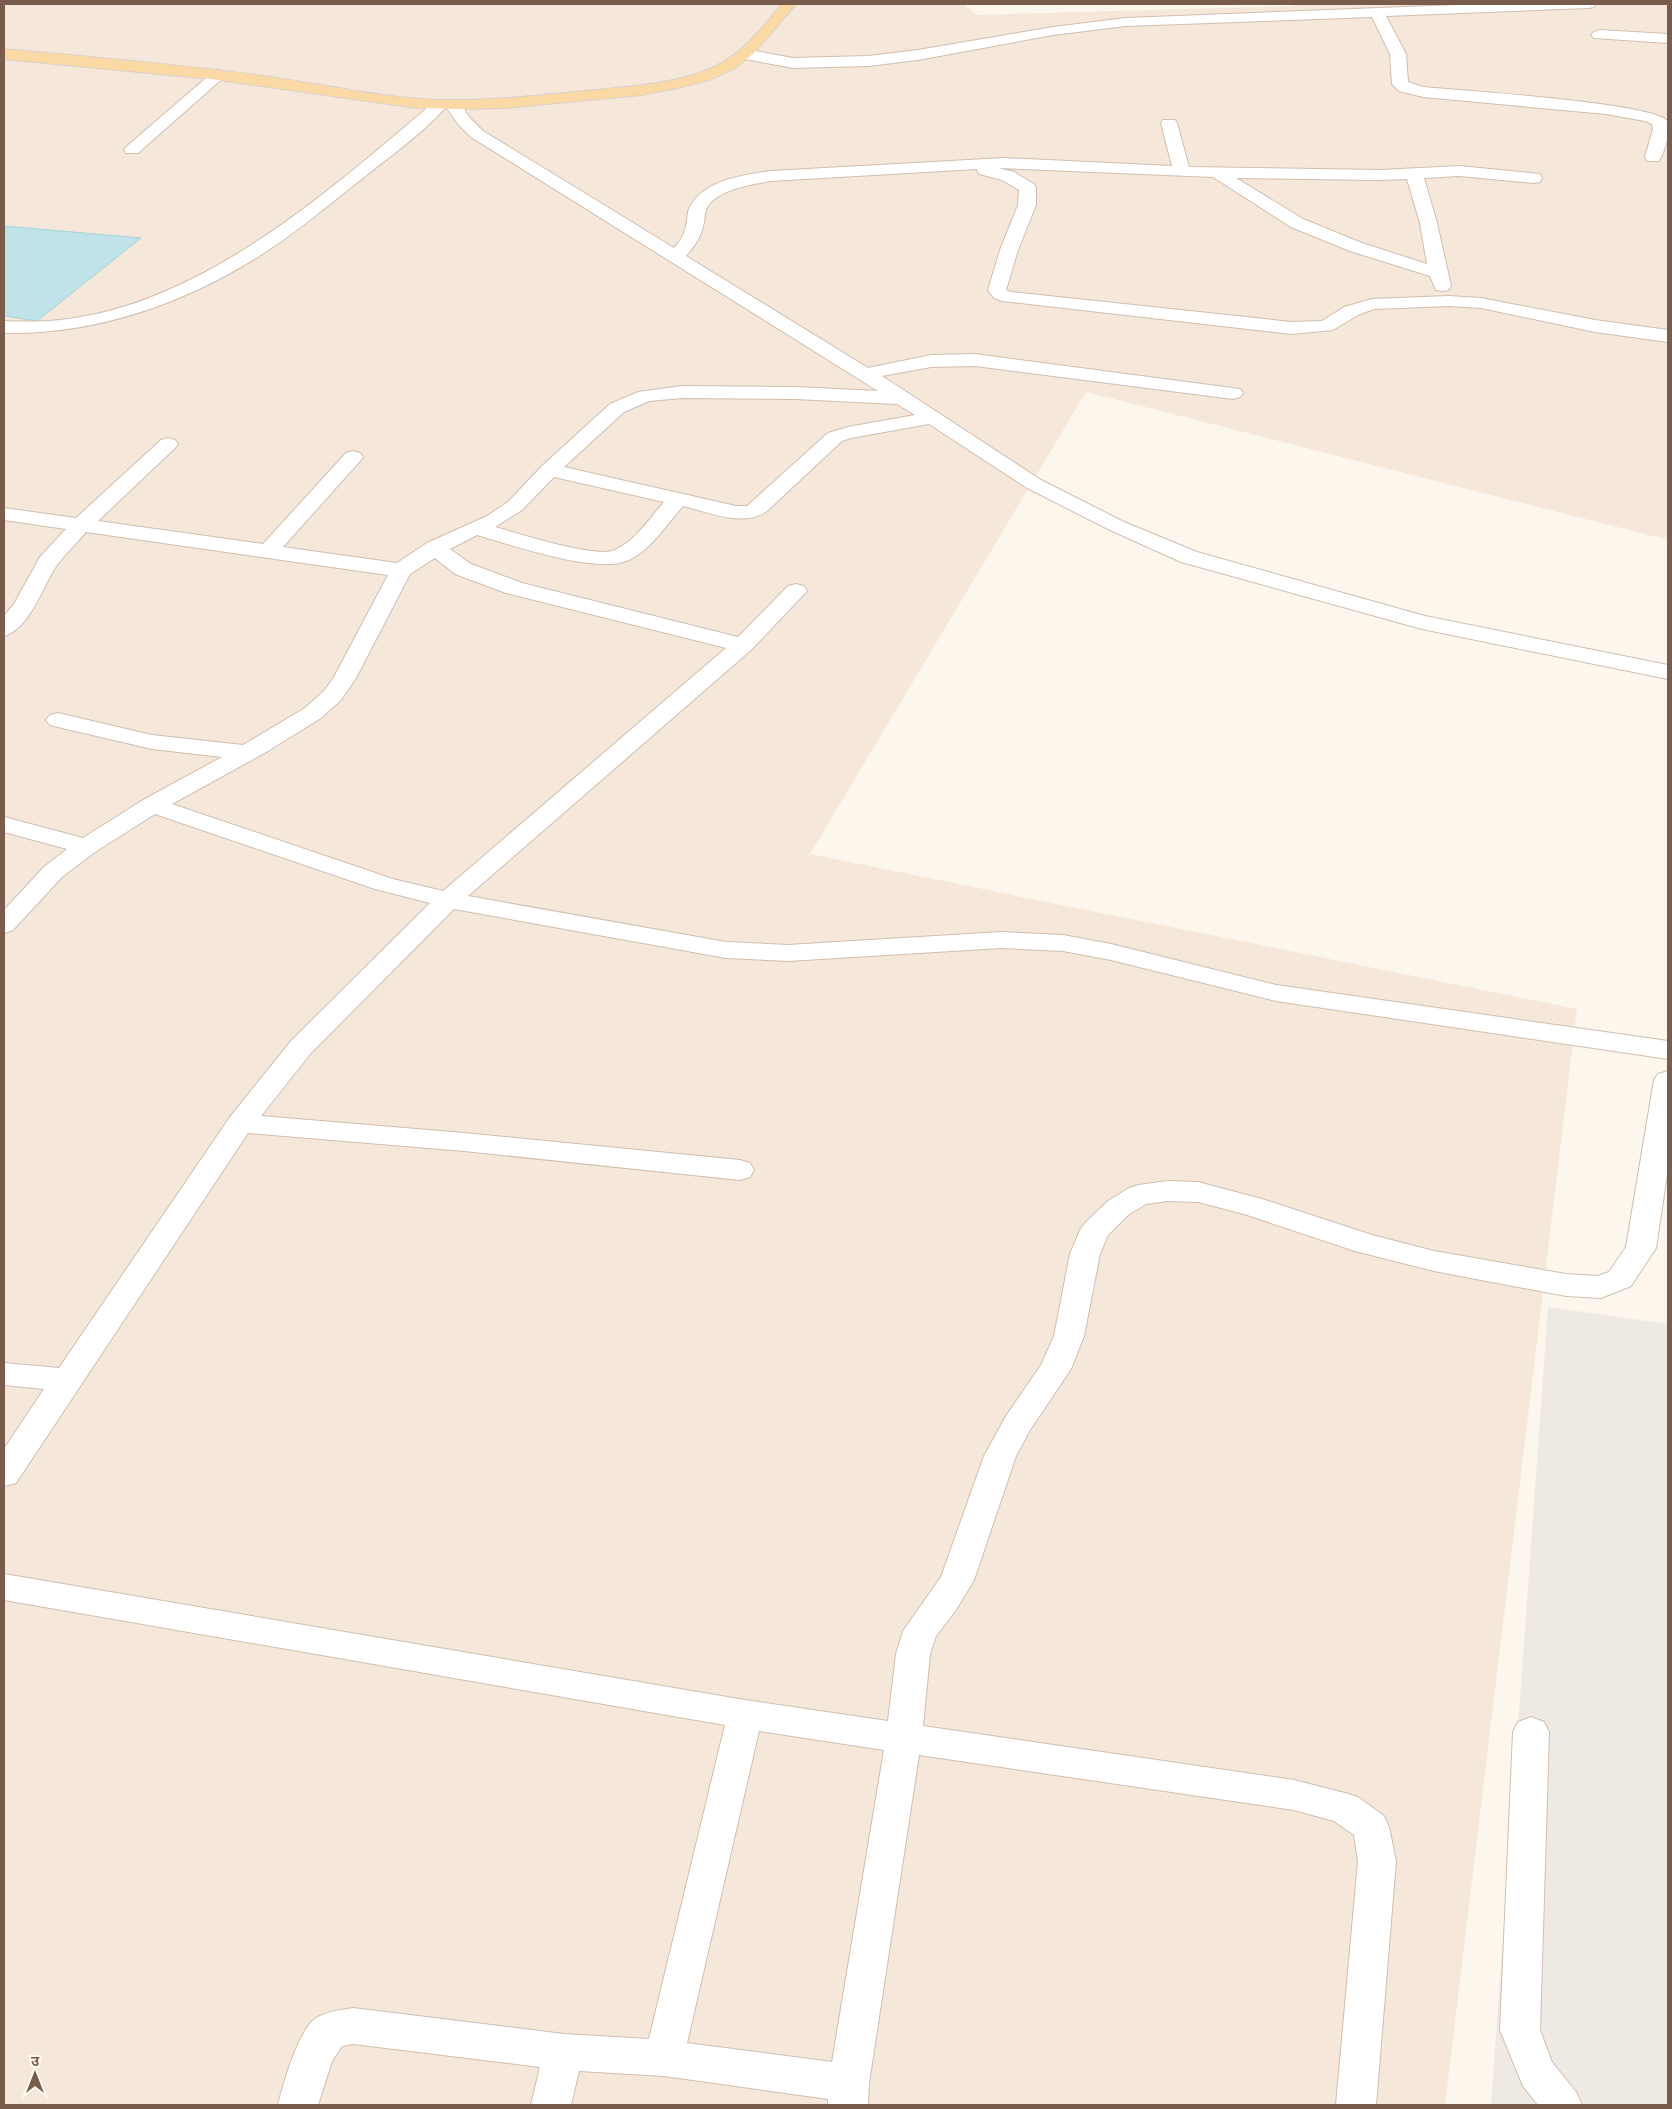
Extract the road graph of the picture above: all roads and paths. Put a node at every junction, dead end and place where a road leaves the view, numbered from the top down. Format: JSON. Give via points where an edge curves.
{"nodes":[{"id":1,"x":789,"y":4,"type":"edge"},
{"id":2,"x":1589,"y":4,"type":"edge"},
{"id":3,"x":1412,"y":7,"type":"edge"},
{"id":4,"x":1377,"y":12,"type":"junction"},
{"id":5,"x":1599,"y":35,"type":"dead end"},
{"id":6,"x":1668,"y":39,"type":"edge"},
{"id":7,"x":4,"y":54,"type":"edge"},
{"id":8,"x":745,"y":54,"type":"junction"},
{"id":9,"x":218,"y":75,"type":"junction"},
{"id":10,"x":446,"y":105,"type":"junction"},
{"id":11,"x":1169,"y":123,"type":"dead end"},
{"id":12,"x":132,"y":150,"type":"dead end"},
{"id":13,"x":1653,"y":157,"type":"dead end"},
{"id":14,"x":966,"y":164,"type":"junction"},
{"id":15,"x":1182,"y":172,"type":"junction"},
{"id":16,"x":1216,"y":173,"type":"junction"},
{"id":17,"x":1414,"y":174,"type":"junction"},
{"id":18,"x":1534,"y":178,"type":"dead end"},
{"id":19,"x":676,"y":256,"type":"junction"},
{"id":20,"x":1436,"y":272,"type":"junction"},
{"id":21,"x":1449,"y":301,"type":"junction"},
{"id":22,"x":8,"y":330,"type":"edge"},
{"id":23,"x":1668,"y":336,"type":"edge"},
{"id":24,"x":865,"y":374,"type":"junction"},
{"id":25,"x":1233,"y":393,"type":"dead end"},
{"id":26,"x":901,"y":398,"type":"junction"},
{"id":27,"x":932,"y":418,"type":"junction"},
{"id":28,"x":168,"y":444,"type":"dead end"},
{"id":29,"x":353,"y":456,"type":"dead end"},
{"id":30,"x":549,"y":470,"type":"junction"},
{"id":31,"x":678,"y":500,"type":"junction"},
{"id":32,"x":4,"y":514,"type":"edge"},
{"id":33,"x":82,"y":524,"type":"junction"},
{"id":34,"x":476,"y":528,"type":"junction"},
{"id":35,"x":435,"y":548,"type":"junction"},
{"id":36,"x":268,"y":551,"type":"junction"},
{"id":37,"x":401,"y":570,"type":"junction"},
{"id":38,"x":796,"y":591,"type":"dead end"},
{"id":39,"x":4,"y":628,"type":"edge"},
{"id":40,"x":743,"y":645,"type":"junction"},
{"id":41,"x":1668,"y":672,"type":"edge"},
{"id":42,"x":58,"y":720,"type":"dead end"},
{"id":43,"x":248,"y":753,"type":"junction"},
{"id":44,"x":152,"y":804,"type":"junction"},
{"id":45,"x":4,"y":824,"type":"edge"},
{"id":46,"x":86,"y":847,"type":"junction"},
{"id":47,"x":448,"y":900,"type":"junction"},
{"id":48,"x":4,"y":925,"type":"edge"},
{"id":49,"x":1668,"y":1050,"type":"edge"},
{"id":50,"x":1668,"y":1080,"type":"edge"},
{"id":51,"x":240,"y":1123,"type":"junction"},
{"id":52,"x":740,"y":1170,"type":"dead end"},
{"id":53,"x":4,"y":1374,"type":"edge"},
{"id":54,"x":67,"y":1380,"type":"junction"},
{"id":55,"x":4,"y":1474,"type":"edge"},
{"id":56,"x":4,"y":1587,"type":"edge"},
{"id":57,"x":745,"y":1714,"type":"junction"},
{"id":58,"x":1531,"y":1732,"type":"dead end"},
{"id":59,"x":904,"y":1738,"type":"junction"},
{"id":60,"x":564,"y":2052,"type":"junction"},
{"id":61,"x":664,"y":2058,"type":"junction"},
{"id":62,"x":849,"y":2094,"type":"edge"},
{"id":63,"x":298,"y":2105,"type":"edge"},
{"id":64,"x":551,"y":2105,"type":"edge"},
{"id":65,"x":1356,"y":2105,"type":"edge"},
{"id":66,"x":1562,"y":2105,"type":"edge"}],
"edges":[{"from":1,"to":8,"type":"main road"},
{"from":2,"to":3,"type":"street"},
{"from":3,"to":4,"type":"street"},
{"from":4,"to":8,"type":"street","via":[[1126,22],[868,61],[793,63]]},
{"from":4,"to":13,"type":"street","via":[[1398,54],[1400,84],[1405,88],[1606,109],[1649,117],[1660,122],[1661,129]]},
{"from":5,"to":6,"type":"street"},
{"from":7,"to":9,"type":"main road"},
{"from":8,"to":10,"type":"main road","via":[[718,70],[668,85],[578,97]]},
{"from":9,"to":10,"type":"main road","via":[[373,99]]},
{"from":9,"to":12,"type":"street"},
{"from":10,"to":19,"type":"street","via":[[477,134]]},
{"from":10,"to":22,"type":"street","via":[[256,250],[188,286],[128,310],[82,322]]},
{"from":11,"to":15,"type":"street"},
{"from":14,"to":15,"type":"street","via":[[1031,163]]},
{"from":14,"to":19,"type":"street","via":[[771,176],[729,185],[713,192],[698,207],[693,233],[686,248]]},
{"from":14,"to":21,"type":"street","via":[[1008,176],[1028,188],[1026,205],[997,290],[1000,294],[1292,328],[1326,326],[1350,311],[1372,304]]},
{"from":15,"to":16,"type":"street"},
{"from":16,"to":17,"type":"street"},
{"from":16,"to":20,"type":"street","via":[[1297,223],[1356,247]]},
{"from":17,"to":18,"type":"street","via":[[1459,171]]},
{"from":17,"to":20,"type":"street","via":[[1427,212]]},
{"from":19,"to":24,"type":"street"},
{"from":20,"to":21,"type":"street"},
{"from":21,"to":23,"type":"street"},
{"from":24,"to":25,"type":"street","via":[[931,361],[975,360]]},
{"from":24,"to":26,"type":"street"},
{"from":26,"to":27,"type":"street"},
{"from":26,"to":30,"type":"street","via":[[701,392],[645,396],[617,408]]},
{"from":27,"to":31,"type":"street","via":[[835,437],[760,508],[750,513]]},
{"from":27,"to":41,"type":"street","via":[[1034,484],[1117,526],[1189,557],[1422,622]]},
{"from":28,"to":33,"type":"street"},
{"from":29,"to":36,"type":"street"},
{"from":30,"to":31,"type":"street"},
{"from":30,"to":34,"type":"street","via":[[515,506]]},
{"from":31,"to":34,"type":"street","via":[[620,558],[582,556]]},
{"from":32,"to":33,"type":"street"},
{"from":33,"to":36,"type":"street"},
{"from":33,"to":39,"type":"street","via":[[48,562],[22,607]]},
{"from":34,"to":35,"type":"street"},
{"from":35,"to":37,"type":"street"},
{"from":35,"to":40,"type":"street","via":[[463,568],[514,588]]},
{"from":36,"to":37,"type":"street"},
{"from":37,"to":43,"type":"street","via":[[334,695],[313,713]]},
{"from":38,"to":40,"type":"street"},
{"from":40,"to":47,"type":"street"},
{"from":42,"to":43,"type":"street","via":[[152,742]]},
{"from":43,"to":44,"type":"street"},
{"from":44,"to":46,"type":"street"},
{"from":44,"to":47,"type":"street","via":[[384,884]]},
{"from":45,"to":46,"type":"street"},
{"from":46,"to":48,"type":"street","via":[[53,872]]},
{"from":47,"to":49,"type":"street","via":[[734,950],[788,954],[1001,940],[1063,943],[1276,993]]},
{"from":47,"to":51,"type":"street","via":[[301,1047]]},
{"from":50,"to":59,"type":"street","via":[[1641,1248],[1620,1279],[1601,1286],[1566,1285],[1434,1261],[1366,1244],[1252,1206],[1198,1192],[1168,1191],[1139,1195],[1118,1208],[1096,1230],[1085,1254],[1069,1336],[1055,1368],[1017,1424],[1000,1456],[957,1580],[920,1631],[913,1654]]},
{"from":51,"to":52,"type":"street"},
{"from":51,"to":54,"type":"street"},
{"from":53,"to":54,"type":"street"},
{"from":54,"to":55,"type":"street"},
{"from":56,"to":57,"type":"street"},
{"from":57,"to":59,"type":"street"},
{"from":57,"to":61,"type":"street"},
{"from":58,"to":66,"type":"street","via":[[1520,2030],[1537,2073]]},
{"from":59,"to":62,"type":"street"},
{"from":59,"to":65,"type":"street","via":[[1294,1795],[1345,1808],[1371,1826],[1377,1861]]},
{"from":60,"to":61,"type":"street"},
{"from":60,"to":63,"type":"street","via":[[353,2026],[330,2030],[314,2053]]},
{"from":60,"to":64,"type":"street"},
{"from":61,"to":62,"type":"street"}]}
